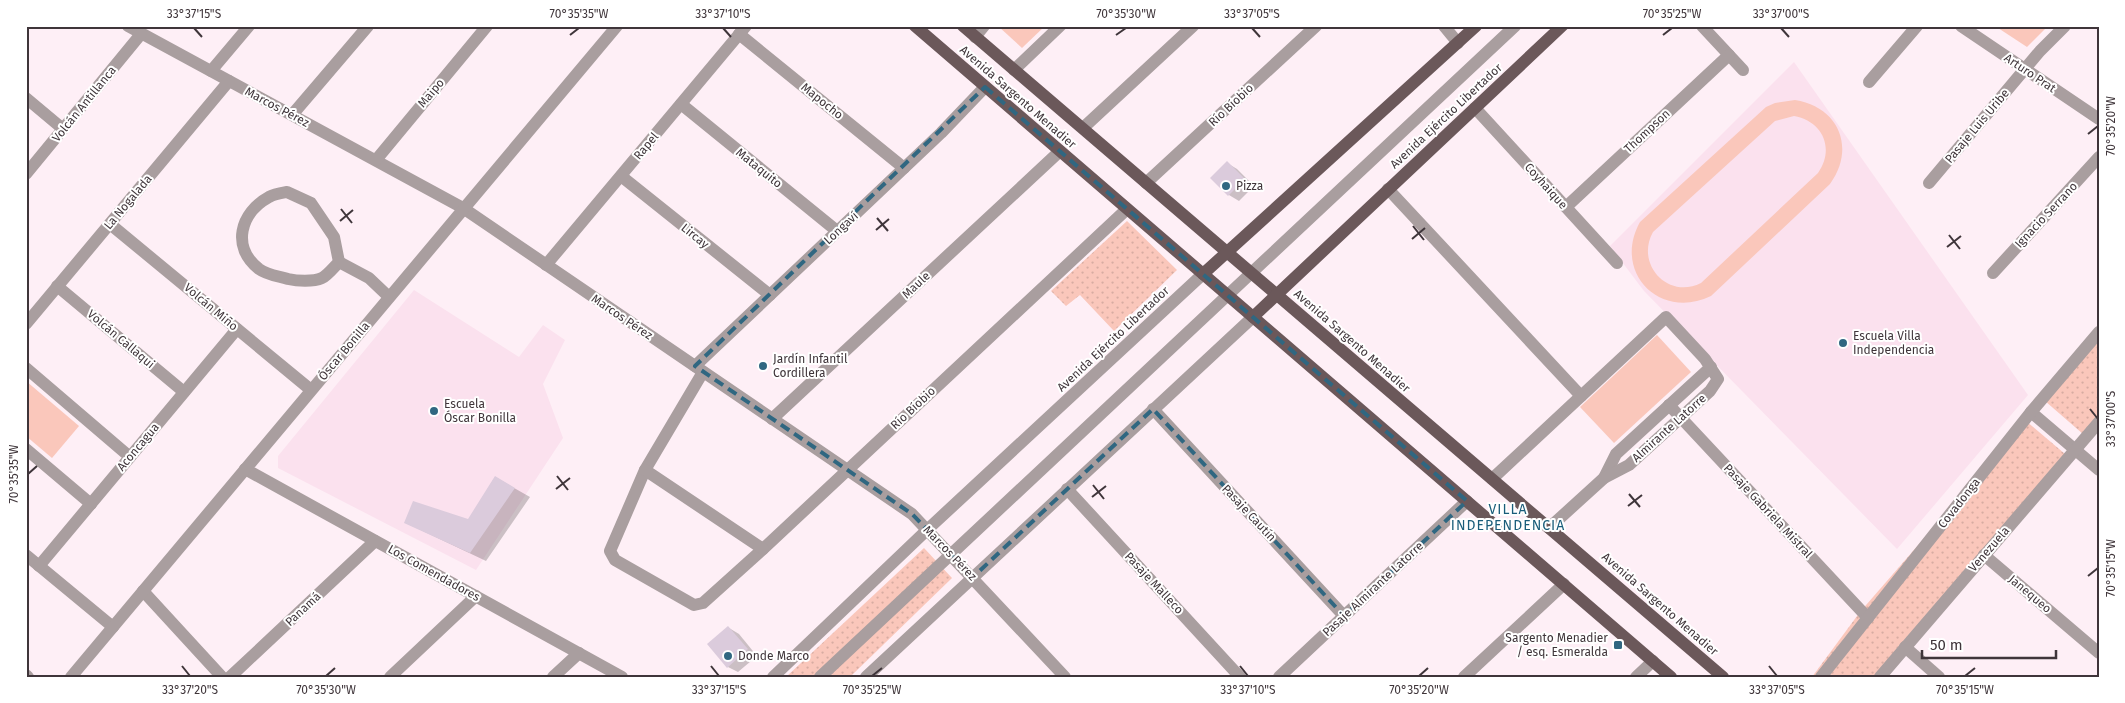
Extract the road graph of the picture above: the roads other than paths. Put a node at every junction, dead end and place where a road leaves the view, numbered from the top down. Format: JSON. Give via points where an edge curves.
{"nodes":[{"id":1,"x":128,"y":26,"type":"edge"},
{"id":2,"x":249,"y":26,"type":"edge"},
{"id":3,"x":368,"y":26,"type":"edge"},
{"id":4,"x":487,"y":26,"type":"edge"},
{"id":5,"x":617,"y":26,"type":"edge"},
{"id":6,"x":915,"y":26,"type":"edge"},
{"id":7,"x":963,"y":26,"type":"edge"},
{"id":8,"x":984,"y":26,"type":"edge"},
{"id":9,"x":1060,"y":26,"type":"edge"},
{"id":10,"x":1192,"y":26,"type":"edge"},
{"id":11,"x":1316,"y":26,"type":"edge"},
{"id":12,"x":1444,"y":26,"type":"edge"},
{"id":13,"x":1476,"y":26,"type":"edge"},
{"id":14,"x":1515,"y":26,"type":"edge"},
{"id":15,"x":1562,"y":26,"type":"edge"},
{"id":16,"x":1702,"y":26,"type":"edge"},
{"id":17,"x":1917,"y":26,"type":"edge"},
{"id":18,"x":1961,"y":26,"type":"edge"},
{"id":19,"x":2066,"y":26,"type":"edge"},
{"id":20,"x":743,"y":30,"type":"edge"},
{"id":21,"x":142,"y":34,"type":"junction"},
{"id":22,"x":975,"y":36,"type":"junction"},
{"id":23,"x":1458,"y":42,"type":"junction"},
{"id":24,"x":1729,"y":55,"type":"junction"},
{"id":25,"x":2025,"y":69,"type":"junction"},
{"id":26,"x":1014,"y":70,"type":"junction"},
{"id":27,"x":1743,"y":70,"type":"dead end"},
{"id":28,"x":211,"y":71,"type":"junction"},
{"id":29,"x":229,"y":81,"type":"junction"},
{"id":30,"x":1869,"y":82,"type":"dead end"},
{"id":31,"x":985,"y":87,"type":"junction"},
{"id":32,"x":26,"y":98,"type":"edge"},
{"id":33,"x":680,"y":104,"type":"junction"},
{"id":34,"x":1475,"y":108,"type":"junction"},
{"id":35,"x":292,"y":115,"type":"junction"},
{"id":36,"x":2099,"y":119,"type":"edge"},
{"id":37,"x":1083,"y":128,"type":"junction"},
{"id":38,"x":63,"y":129,"type":"junction"},
{"id":39,"x":1060,"y":151,"type":"junction"},
{"id":40,"x":2099,"y":157,"type":"edge"},
{"id":41,"x":376,"y":160,"type":"junction"},
{"id":42,"x":904,"y":168,"type":"junction"},
{"id":43,"x":26,"y":174,"type":"edge"},
{"id":44,"x":621,"y":176,"type":"junction"},
{"id":45,"x":1146,"y":183,"type":"junction"},
{"id":46,"x":1929,"y":183,"type":"dead end"},
{"id":47,"x":1388,"y":189,"type":"junction"},
{"id":48,"x":1566,"y":207,"type":"junction"},
{"id":49,"x":463,"y":208,"type":"junction"},
{"id":50,"x":1127,"y":209,"type":"junction"},
{"id":51,"x":110,"y":224,"type":"junction"},
{"id":52,"x":837,"y":231,"type":"junction"},
{"id":53,"x":1227,"y":252,"type":"junction"},
{"id":54,"x":339,"y":262,"type":"junction"},
{"id":55,"x":1617,"y":263,"type":"dead end"},
{"id":56,"x":546,"y":265,"type":"junction"},
{"id":57,"x":1252,"y":273,"type":"junction"},
{"id":58,"x":1993,"y":273,"type":"dead end"},
{"id":59,"x":1203,"y":274,"type":"junction"},
{"id":60,"x":58,"y":286,"type":"junction"},
{"id":61,"x":1276,"y":294,"type":"junction"},
{"id":62,"x":770,"y":295,"type":"junction"},
{"id":63,"x":1228,"y":295,"type":"junction"},
{"id":64,"x":389,"y":297,"type":"junction"},
{"id":65,"x":1253,"y":317,"type":"junction"},
{"id":66,"x":26,"y":324,"type":"edge"},
{"id":67,"x":237,"y":329,"type":"junction"},
{"id":68,"x":2099,"y":332,"type":"edge"},
{"id":69,"x":1710,"y":367,"type":"junction"},
{"id":70,"x":26,"y":368,"type":"edge"},
{"id":71,"x":699,"y":369,"type":"junction"},
{"id":72,"x":311,"y":390,"type":"junction"},
{"id":73,"x":184,"y":392,"type":"junction"},
{"id":74,"x":1581,"y":396,"type":"junction"},
{"id":75,"x":1669,"y":405,"type":"junction"},
{"id":76,"x":1153,"y":409,"type":"junction"},
{"id":77,"x":2031,"y":412,"type":"junction"},
{"id":78,"x":1681,"y":418,"type":"junction"},
{"id":79,"x":772,"y":419,"type":"junction"},
{"id":80,"x":2099,"y":422,"type":"edge"},
{"id":81,"x":26,"y":449,"type":"edge"},
{"id":82,"x":2074,"y":450,"type":"junction"},
{"id":83,"x":130,"y":457,"type":"junction"},
{"id":84,"x":245,"y":469,"type":"junction"},
{"id":85,"x":644,"y":470,"type":"junction"},
{"id":86,"x":847,"y":470,"type":"junction"},
{"id":87,"x":2099,"y":470,"type":"edge"},
{"id":88,"x":1604,"y":478,"type":"junction"},
{"id":89,"x":1492,"y":479,"type":"junction"},
{"id":90,"x":1067,"y":489,"type":"junction"},
{"id":91,"x":1468,"y":501,"type":"junction"},
{"id":92,"x":91,"y":504,"type":"junction"},
{"id":93,"x":1549,"y":528,"type":"junction"},
{"id":94,"x":928,"y":529,"type":"junction"},
{"id":95,"x":375,"y":541,"type":"junction"},
{"id":96,"x":763,"y":549,"type":"junction"},
{"id":97,"x":951,"y":554,"type":"junction"},
{"id":98,"x":26,"y":555,"type":"edge"},
{"id":99,"x":1984,"y":555,"type":"junction"},
{"id":100,"x":40,"y":566,"type":"junction"},
{"id":101,"x":973,"y":576,"type":"junction"},
{"id":102,"x":1564,"y":584,"type":"junction"},
{"id":103,"x":143,"y":591,"type":"junction"},
{"id":104,"x":476,"y":596,"type":"junction"},
{"id":105,"x":698,"y":606,"type":"joint"},
{"id":106,"x":1344,"y":616,"type":"junction"},
{"id":107,"x":1868,"y":618,"type":"junction"},
{"id":108,"x":113,"y":627,"type":"junction"},
{"id":109,"x":1905,"y":647,"type":"junction"},
{"id":110,"x":579,"y":653,"type":"junction"},
{"id":111,"x":2099,"y":653,"type":"edge"},
{"id":112,"x":1653,"y":661,"type":"junction"},
{"id":113,"x":1060,"y":675,"type":"edge"},
{"id":114,"x":71,"y":677,"type":"edge"},
{"id":115,"x":222,"y":677,"type":"edge"},
{"id":116,"x":230,"y":677,"type":"edge"},
{"id":117,"x":390,"y":677,"type":"edge"},
{"id":118,"x":553,"y":677,"type":"edge"},
{"id":119,"x":622,"y":677,"type":"edge"},
{"id":120,"x":773,"y":677,"type":"edge"},
{"id":121,"x":820,"y":677,"type":"edge"},
{"id":122,"x":866,"y":677,"type":"edge"},
{"id":123,"x":1240,"y":677,"type":"edge"},
{"id":124,"x":1279,"y":677,"type":"edge"},
{"id":125,"x":1464,"y":677,"type":"edge"},
{"id":126,"x":1636,"y":677,"type":"edge"},
{"id":127,"x":1672,"y":677,"type":"edge"},
{"id":128,"x":1723,"y":677,"type":"edge"},
{"id":129,"x":1821,"y":677,"type":"edge"},
{"id":130,"x":1880,"y":677,"type":"edge"},
{"id":131,"x":1939,"y":677,"type":"edge"}],
"edges":[{"from":1,"to":21,"type":"street","name":"Marcos Pérez"},
{"from":2,"to":28,"type":"street"},
{"from":3,"to":35,"type":"street"},
{"from":4,"to":41,"type":"street","name":"Maipo"},
{"from":5,"to":49,"type":"street","name":"Óscar Bonilla"},
{"from":6,"to":31,"type":"main road","name":"Avenida Sargento Menadier"},
{"from":7,"to":22,"type":"main road","name":"Avenida Sargento Menadier"},
{"from":8,"to":22,"type":"street"},
{"from":9,"to":26,"type":"street"},
{"from":10,"to":37,"type":"street"},
{"from":11,"to":45,"type":"street","name":"Río Bíobio"},
{"from":12,"to":23,"type":"street"},
{"from":13,"to":23,"type":"main road","name":"Avenida Ejército Libertador"},
{"from":14,"to":57,"type":"street"},
{"from":15,"to":34,"type":"main road","name":"Avenida Ejército Libertador"},
{"from":16,"to":24,"type":"street"},
{"from":17,"to":30,"type":"street"},
{"from":18,"to":25,"type":"street","name":"Arturo Prat"},
{"from":19,"to":25,"type":"street","name":"Pasaje Luis Uribe"},
{"from":20,"to":33,"type":"street","name":"Rapel"},
{"from":20,"to":42,"type":"street","name":"Mapocho"},
{"from":21,"to":28,"type":"street","name":"Marcos Pérez"},
{"from":21,"to":38,"type":"street","name":"Volcán Antillanca"},
{"from":22,"to":26,"type":"main road","name":"Avenida Sargento Menadier"},
{"from":23,"to":53,"type":"main road","name":"Avenida Ejército Libertador"},
{"from":24,"to":27,"type":"street"},
{"from":24,"to":48,"type":"street","name":"Thompson"},
{"from":25,"to":36,"type":"street","name":"Arturo Prat"},
{"from":25,"to":46,"type":"street","name":"Pasaje Luis Uribe"},
{"from":26,"to":37,"type":"main road","name":"Avenida Sargento Menadier"},
{"from":28,"to":29,"type":"street","name":"Marcos Pérez"},
{"from":29,"to":35,"type":"street","name":"Marcos Pérez"},
{"from":29,"to":51,"type":"street","name":"La Nogalada"},
{"from":31,"to":39,"type":"main road","name":"Avenida Sargento Menadier"},
{"from":31,"to":42,"type":"street","name":"Longaví"},
{"from":32,"to":38,"type":"street"},
{"from":33,"to":44,"type":"street","name":"Rapel"},
{"from":33,"to":52,"type":"street","name":"Mataquito"},
{"from":34,"to":47,"type":"main road","name":"Avenida Ejército Libertador"},
{"from":34,"to":48,"type":"street","name":"Coyhaique"},
{"from":35,"to":41,"type":"street","name":"Marcos Pérez"},
{"from":37,"to":45,"type":"main road","name":"Avenida Sargento Menadier"},
{"from":38,"to":43,"type":"street","name":"Volcán Antillanca"},
{"from":39,"to":50,"type":"main road","name":"Avenida Sargento Menadier"},
{"from":39,"to":79,"type":"street","name":"Maule"},
{"from":40,"to":58,"type":"street","name":"Ignacio Serrano"},
{"from":41,"to":49,"type":"street","name":"Marcos Pérez"},
{"from":42,"to":52,"type":"street","name":"Longaví"},
{"from":44,"to":56,"type":"street","name":"Rapel"},
{"from":44,"to":62,"type":"street","name":"Lircay"},
{"from":45,"to":53,"type":"main road","name":"Avenida Sargento Menadier"},
{"from":47,"to":61,"type":"main road","name":"Avenida Ejército Libertador"},
{"from":47,"to":74,"type":"street"},
{"from":48,"to":55,"type":"street","name":"Coyhaique"},
{"from":49,"to":56,"type":"street","name":"Marcos Pérez"},
{"from":49,"to":64,"type":"street","name":"Óscar Bonilla"},
{"from":50,"to":59,"type":"main road","name":"Avenida Sargento Menadier"},
{"from":50,"to":86,"type":"street","name":"Río Bíobio"},
{"from":51,"to":60,"type":"street","name":"La Nogalada"},
{"from":51,"to":67,"type":"street","name":"Volcán Miño"},
{"from":52,"to":62,"type":"street","name":"Longaví"},
{"from":53,"to":57,"type":"main road","name":"Avenida Sargento Menadier"},
{"from":53,"to":59,"type":"main road","name":"Avenida Ejército Libertador"},
{"from":54,"to":54,"type":"street","via":[[334,236],[311,202],[287,192],[270,197],[255,208],[244,223],[241,242],[248,258],[270,274],[297,281],[322,278]]},
{"from":54,"to":64,"type":"street","via":[[368,278]]},
{"from":56,"to":71,"type":"street","name":"Marcos Pérez"},
{"from":57,"to":61,"type":"main road","name":"Avenida Sargento Menadier"},
{"from":57,"to":63,"type":"street"},
{"from":59,"to":63,"type":"main road","name":"Avenida Sargento Menadier"},
{"from":59,"to":94,"type":"street","name":"Avenida Ejército Libertador"},
{"from":60,"to":66,"type":"street","name":"La Nogalada"},
{"from":60,"to":73,"type":"street","name":"Volcán Callaqui"},
{"from":61,"to":65,"type":"main road","name":"Avenida Ejército Libertador"},
{"from":61,"to":89,"type":"main road","name":"Avenida Sargento Menadier"},
{"from":62,"to":71,"type":"street","name":"Longaví"},
{"from":63,"to":65,"type":"main road","name":"Avenida Sargento Menadier"},
{"from":63,"to":97,"type":"street"},
{"from":64,"to":72,"type":"street","name":"Óscar Bonilla"},
{"from":65,"to":76,"type":"street","name":"Avenida Ejército Libertador"},
{"from":65,"to":91,"type":"main road","name":"Avenida Sargento Menadier"},
{"from":67,"to":72,"type":"street","name":"Volcán Miño"},
{"from":67,"to":73,"type":"street","name":"Aconcagua"},
{"from":68,"to":77,"type":"street","name":"Covadonga"},
{"from":69,"to":74,"type":"street","via":[[1666,316]]},
{"from":69,"to":75,"type":"street","name":"Almirante Latorre"},
{"from":69,"to":78,"type":"street","name":"Almirante Latorre","via":[[1718,379]]},
{"from":70,"to":83,"type":"street"},
{"from":71,"to":79,"type":"street","name":"Marcos Pérez"},
{"from":71,"to":85,"type":"street","name":"Longaví"},
{"from":72,"to":84,"type":"street","name":"Óscar Bonilla"},
{"from":73,"to":83,"type":"street","name":"Aconcagua"},
{"from":74,"to":89,"type":"street"},
{"from":75,"to":78,"type":"street","name":"Pasaje Gabriela Mistral"},
{"from":75,"to":88,"type":"street","name":"Almirante Latorre","via":[[1616,454]]},
{"from":76,"to":90,"type":"street","name":"Avenida Ejército Libertador"},
{"from":76,"to":106,"type":"street","name":"Pasaje Cautín"},
{"from":77,"to":82,"type":"street"},
{"from":77,"to":107,"type":"street","name":"Covadonga"},
{"from":78,"to":88,"type":"street","name":"Almirante Latorre","via":[[1629,465]]},
{"from":78,"to":107,"type":"street","name":"Pasaje Gabriela Mistral"},
{"from":79,"to":86,"type":"street","name":"Marcos Pérez"},
{"from":80,"to":82,"type":"street","name":"Venezuela"},
{"from":81,"to":92,"type":"street"},
{"from":82,"to":87,"type":"street"},
{"from":82,"to":99,"type":"street","name":"Venezuela"},
{"from":83,"to":92,"type":"street","name":"Aconcagua"},
{"from":84,"to":95,"type":"street","name":"Los Comendadores"},
{"from":84,"to":103,"type":"street","name":"Óscar Bonilla"},
{"from":85,"to":96,"type":"street"},
{"from":85,"to":105,"type":"street","name":"Longaví","via":[[610,555]]},
{"from":86,"to":94,"type":"street","name":"Marcos Pérez","via":[[912,514]]},
{"from":86,"to":96,"type":"street","name":"Río Bíobio"},
{"from":88,"to":93,"type":"street","name":"Almirante Latorre"},
{"from":89,"to":93,"type":"main road","name":"Avenida Sargento Menadier"},
{"from":90,"to":101,"type":"street","name":"Avenida Ejército Libertador"},
{"from":90,"to":123,"type":"street","name":"Pasaje Malleco"},
{"from":91,"to":102,"type":"main road","name":"Avenida Sargento Menadier"},
{"from":91,"to":106,"type":"street","name":"Pasaje Almirante Latorre"},
{"from":92,"to":100,"type":"street","name":"Aconcagua"},
{"from":93,"to":128,"type":"main road","name":"Avenida Sargento Menadier"},
{"from":94,"to":97,"type":"street","name":"Marcos Pérez"},
{"from":94,"to":120,"type":"street","name":"Avenida Ejército Libertador"},
{"from":95,"to":104,"type":"street","name":"Los Comendadores"},
{"from":95,"to":116,"type":"street","name":"Panamá"},
{"from":96,"to":105,"type":"street","name":"Río Bíobio"},
{"from":97,"to":101,"type":"street","name":"Marcos Pérez"},
{"from":97,"to":121,"type":"street"},
{"from":98,"to":100,"type":"street"},
{"from":99,"to":109,"type":"street","name":"Venezuela"},
{"from":99,"to":111,"type":"street","name":"Janequeo"},
{"from":100,"to":108,"type":"street"},
{"from":101,"to":113,"type":"street","name":"Marcos Pérez"},
{"from":101,"to":122,"type":"street","name":"Avenida Ejército Libertador"},
{"from":102,"to":112,"type":"main road","name":"Avenida Sargento Menadier"},
{"from":102,"to":125,"type":"street"},
{"from":103,"to":108,"type":"street","name":"Óscar Bonilla"},
{"from":103,"to":115,"type":"street"},
{"from":104,"to":110,"type":"street","name":"Los Comendadores"},
{"from":104,"to":117,"type":"street"},
{"from":106,"to":124,"type":"street","name":"Pasaje Almirante Latorre"},
{"from":107,"to":129,"type":"street","name":"Covadonga"},
{"from":108,"to":114,"type":"street","name":"Óscar Bonilla"},
{"from":109,"to":130,"type":"street","name":"Venezuela"},
{"from":109,"to":131,"type":"street"},
{"from":110,"to":118,"type":"street"},
{"from":110,"to":119,"type":"street","name":"Los Comendadores"},
{"from":112,"to":126,"type":"street"},
{"from":112,"to":127,"type":"main road","name":"Avenida Sargento Menadier"}]}
